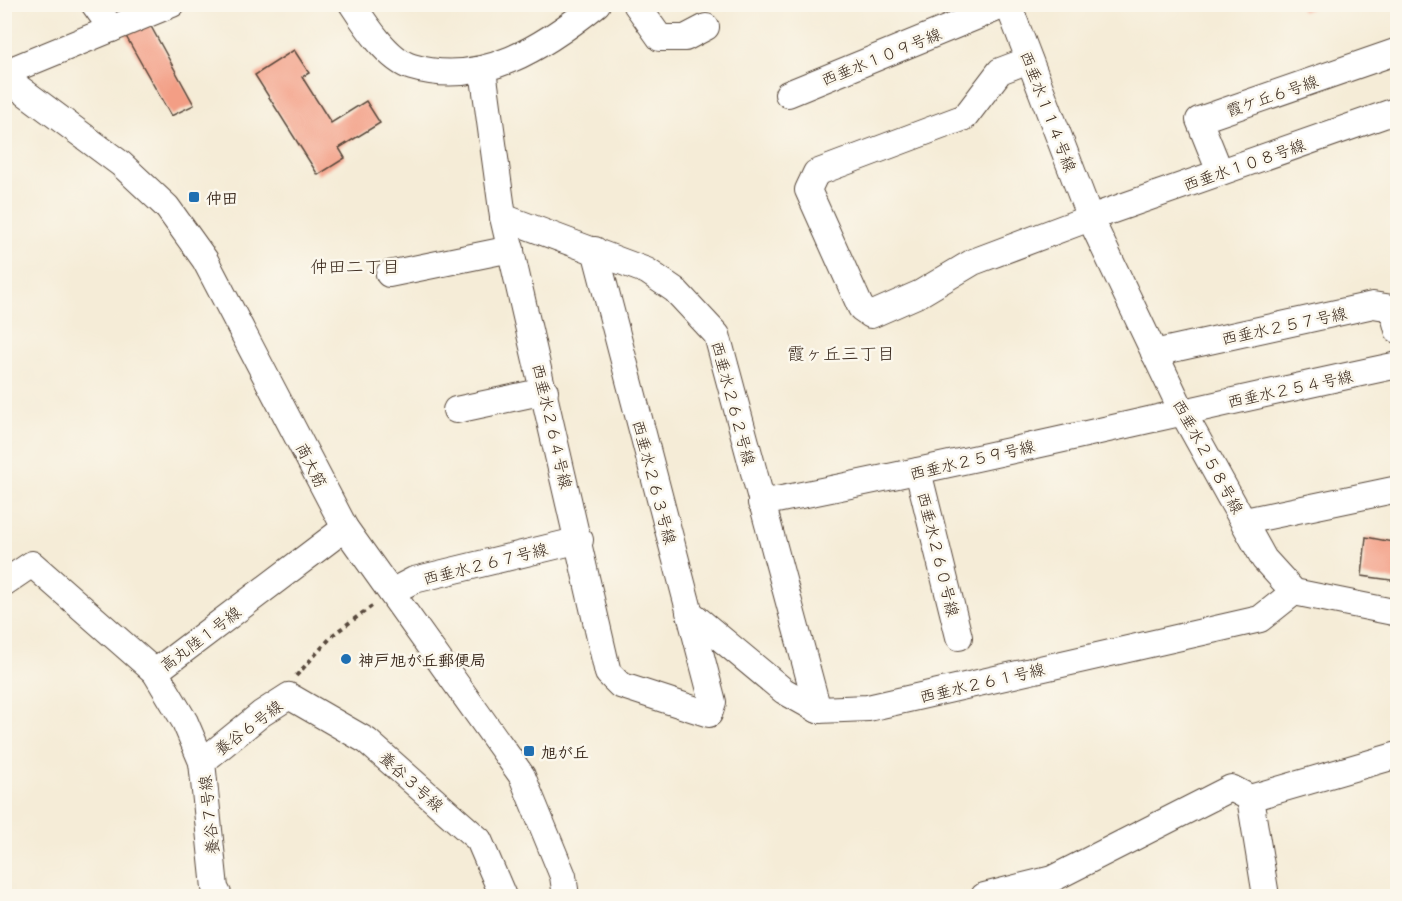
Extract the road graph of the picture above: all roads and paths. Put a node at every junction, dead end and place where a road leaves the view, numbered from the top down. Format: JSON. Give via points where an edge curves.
{"nodes":[{"id":1,"x":94,"y":4,"type":"edge"},
{"id":2,"x":172,"y":4,"type":"edge"},
{"id":3,"x":352,"y":4,"type":"edge"},
{"id":4,"x":597,"y":4,"type":"edge"},
{"id":5,"x":636,"y":4,"type":"edge"},
{"id":6,"x":1007,"y":4,"type":"edge"},
{"id":7,"x":706,"y":27,"type":"dead end"},
{"id":8,"x":112,"y":29,"type":"junction"},
{"id":9,"x":1398,"y":51,"type":"edge"},
{"id":10,"x":1029,"y":60,"type":"junction"},
{"id":11,"x":483,"y":70,"type":"junction"},
{"id":12,"x":4,"y":75,"type":"edge"},
{"id":13,"x":788,"y":94,"type":"dead end"},
{"id":14,"x":1398,"y":110,"type":"edge"},
{"id":15,"x":1220,"y":172,"type":"junction"},
{"id":16,"x":504,"y":217,"type":"junction"},
{"id":17,"x":1090,"y":218,"type":"junction"},
{"id":18,"x":511,"y":249,"type":"junction"},
{"id":19,"x":595,"y":250,"type":"junction"},
{"id":20,"x":389,"y":274,"type":"dead end"},
{"id":21,"x":1398,"y":330,"type":"edge"},
{"id":22,"x":1154,"y":353,"type":"junction"},
{"id":23,"x":1398,"y":365,"type":"edge"},
{"id":24,"x":545,"y":391,"type":"junction"},
{"id":25,"x":456,"y":410,"type":"dead end"},
{"id":26,"x":1182,"y":411,"type":"junction"},
{"id":27,"x":918,"y":471,"type":"junction"},
{"id":28,"x":1398,"y":489,"type":"edge"},
{"id":29,"x":761,"y":503,"type":"junction"},
{"id":30,"x":1245,"y":521,"type":"junction"},
{"id":31,"x":345,"y":528,"type":"junction"},
{"id":32,"x":580,"y":540,"type":"junction"},
{"id":33,"x":4,"y":583,"type":"edge"},
{"id":34,"x":391,"y":592,"type":"junction"},
{"id":35,"x":1294,"y":592,"type":"junction"},
{"id":36,"x":689,"y":612,"type":"junction"},
{"id":37,"x":1398,"y":613,"type":"edge"},
{"id":38,"x":959,"y":637,"type":"dead end"},
{"id":39,"x":155,"y":672,"type":"junction"},
{"id":40,"x":289,"y":696,"type":"junction"},
{"id":41,"x":818,"y":710,"type":"junction"},
{"id":42,"x":709,"y":714,"type":"joint"},
{"id":43,"x":1398,"y":755,"type":"edge"},
{"id":44,"x":202,"y":762,"type":"junction"},
{"id":45,"x":1250,"y":798,"type":"junction"},
{"id":46,"x":565,"y":886,"type":"edge"},
{"id":47,"x":219,"y":897,"type":"edge"},
{"id":48,"x":503,"y":897,"type":"edge"},
{"id":49,"x":581,"y":897,"type":"edge"},
{"id":50,"x":984,"y":897,"type":"edge"},
{"id":51,"x":1266,"y":897,"type":"edge"}],
"edges":[{"from":1,"to":8,"type":"street"},
{"from":2,"to":8,"type":"street"},
{"from":3,"to":11,"type":"street","via":[[377,41],[410,67]]},
{"from":4,"to":11,"type":"street","via":[[566,29],[524,54]]},
{"from":5,"to":7,"type":"street","via":[[660,38],[685,38]]},
{"from":6,"to":10,"type":"street","name":"西垂水１１４号線"},
{"from":6,"to":13,"type":"street","name":"西垂水１０９号線"},
{"from":8,"to":12,"type":"street"},
{"from":9,"to":15,"type":"street","name":"霞ケ丘６号線","via":[[1198,120]]},
{"from":10,"to":17,"type":"street","name":"西垂水１１４号線"},
{"from":10,"to":17,"type":"street","name":"西垂水１０８号線","via":[[1000,71],[964,117],[816,173],[808,190],[861,309],[870,315],[973,262]]},
{"from":11,"to":16,"type":"street","name":"西垂水２６４号線"},
{"from":12,"to":31,"type":"street","name":"商大筋","via":[[121,164],[167,207],[206,260]]},
{"from":14,"to":15,"type":"street","name":"西垂水１０８号線"},
{"from":15,"to":17,"type":"street","name":"西垂水１０８号線"},
{"from":16,"to":18,"type":"street","name":"西垂水２６４号線"},
{"from":16,"to":19,"type":"street","name":"西垂水２６２号線"},
{"from":17,"to":22,"type":"street","name":"西垂水２５８号線"},
{"from":18,"to":20,"type":"street"},
{"from":18,"to":24,"type":"street","name":"西垂水２６４号線"},
{"from":19,"to":29,"type":"street","name":"西垂水２６２号線","via":[[647,271],[666,284],[717,335]]},
{"from":19,"to":36,"type":"street","name":"西垂水２６３号線"},
{"from":21,"to":22,"type":"street","name":"西垂水２５７号線","via":[[1392,308],[1372,305]]},
{"from":22,"to":26,"type":"street","name":"西垂水２５８号線"},
{"from":23,"to":26,"type":"street","name":"西垂水２５４号線"},
{"from":24,"to":25,"type":"street"},
{"from":24,"to":32,"type":"street","name":"西垂水２６４号線"},
{"from":26,"to":27,"type":"street","name":"西垂水２５９号線"},
{"from":26,"to":30,"type":"street","name":"西垂水２５８号線"},
{"from":27,"to":29,"type":"street","name":"西垂水２５９号線"},
{"from":27,"to":38,"type":"street","name":"西垂水２６０号線"},
{"from":28,"to":30,"type":"street"},
{"from":29,"to":41,"type":"street","name":"西垂水２６２号線"},
{"from":30,"to":35,"type":"street","name":"西垂水２５８号線","via":[[1264,559]]},
{"from":31,"to":34,"type":"street","name":"商大筋"},
{"from":31,"to":39,"type":"street","name":"高丸陸１号線"},
{"from":32,"to":34,"type":"street","name":"西垂水２６７号線","via":[[414,580]]},
{"from":32,"to":42,"type":"street","name":"西垂水２６４号線","via":[[608,672],[620,685]]},
{"from":33,"to":39,"type":"street","name":"高丸陸１号線","via":[[32,564]]},
{"from":34,"to":40,"type":"path","name":"養谷６号線","via":[[324,643],[291,682]]},
{"from":34,"to":46,"type":"street","name":"商大筋","via":[[522,776]]},
{"from":35,"to":37,"type":"street"},
{"from":35,"to":41,"type":"street","name":"西垂水２６１号線","via":[[1260,619],[868,708]]},
{"from":36,"to":41,"type":"street","via":[[784,691]]},
{"from":36,"to":42,"type":"street","name":"西垂水２６３号線","via":[[713,702]]},
{"from":39,"to":44,"type":"street","name":"養谷７号線","via":[[185,722]]},
{"from":40,"to":44,"type":"street","name":"養谷６号線"},
{"from":40,"to":48,"type":"street","name":"養谷３号線","via":[[367,741],[479,840]]},
{"from":43,"to":45,"type":"street"},
{"from":44,"to":47,"type":"street","name":"養谷７号線"},
{"from":45,"to":50,"type":"street","via":[[1231,788],[1052,879]]},
{"from":45,"to":51,"type":"street"},
{"from":46,"to":49,"type":"street","name":"商大筋"}]}
